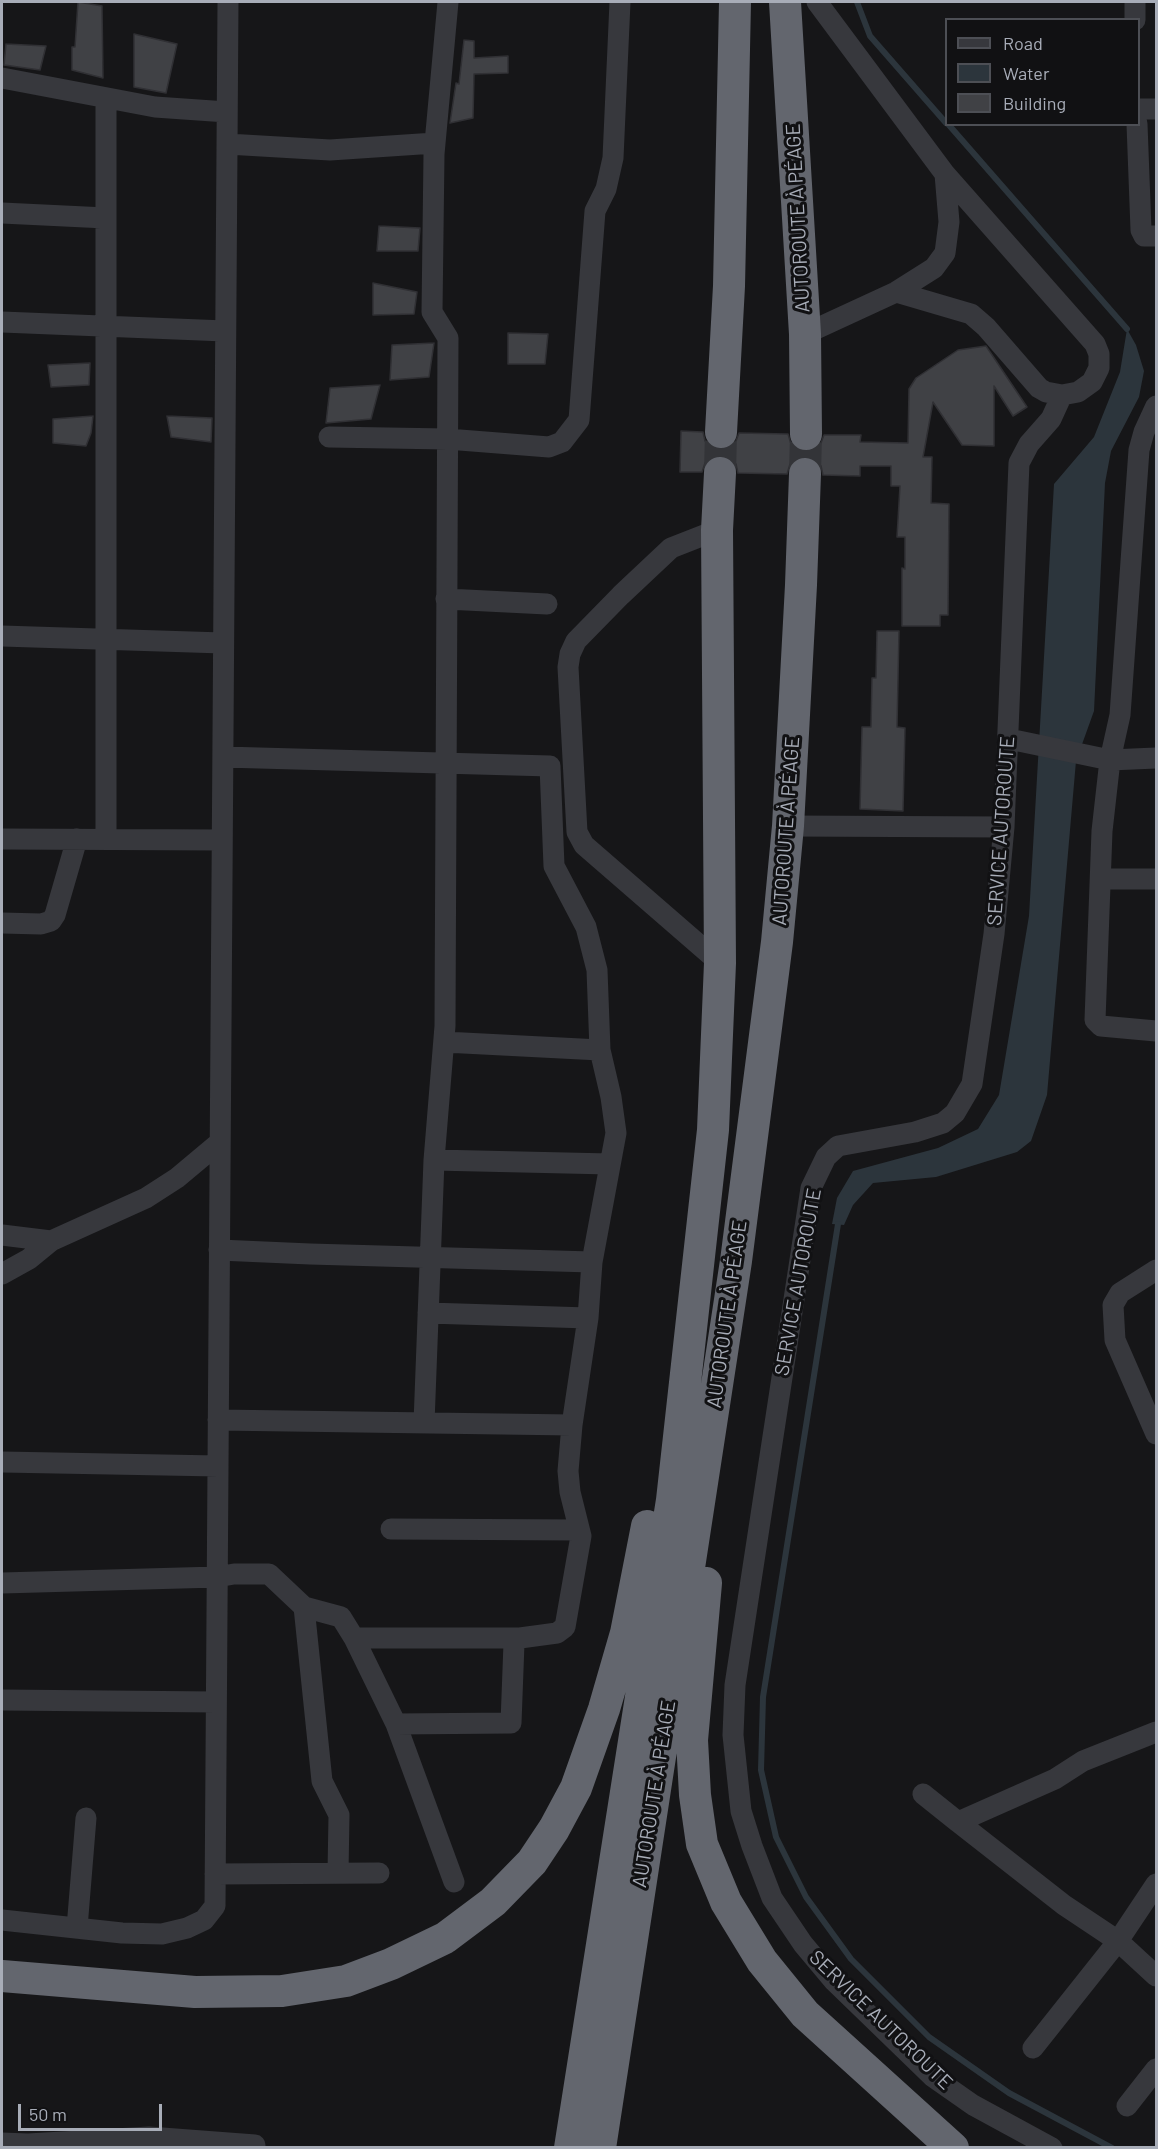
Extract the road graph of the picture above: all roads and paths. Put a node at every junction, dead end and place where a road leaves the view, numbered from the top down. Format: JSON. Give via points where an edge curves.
{"nodes":[{"id":1,"x":228,"y":2,"type":"edge"},
{"id":2,"x":448,"y":2,"type":"edge"},
{"id":3,"x":620,"y":2,"type":"edge"},
{"id":4,"x":735,"y":2,"type":"edge"},
{"id":5,"x":785,"y":2,"type":"edge"},
{"id":6,"x":818,"y":2,"type":"edge"},
{"id":7,"x":1135,"y":2,"type":"edge"},
{"id":8,"x":1135,"y":18,"type":"edge"},
{"id":9,"x":2,"y":78,"type":"edge"},
{"id":10,"x":106,"y":99,"type":"junction"},
{"id":11,"x":1140,"y":109,"type":"edge"},
{"id":12,"x":1156,"y":109,"type":"edge"},
{"id":13,"x":227,"y":112,"type":"junction"},
{"id":14,"x":1137,"y":126,"type":"edge"},
{"id":15,"x":435,"y":143,"type":"junction"},
{"id":16,"x":226,"y":144,"type":"junction"},
{"id":17,"x":945,"y":174,"type":"junction"},
{"id":18,"x":2,"y":213,"type":"edge"},
{"id":19,"x":106,"y":218,"type":"junction"},
{"id":20,"x":1156,"y":236,"type":"edge"},
{"id":21,"x":896,"y":292,"type":"junction"},
{"id":22,"x":2,"y":322,"type":"edge"},
{"id":23,"x":106,"y":327,"type":"junction"},
{"id":24,"x":225,"y":331,"type":"junction"},
{"id":25,"x":805,"y":334,"type":"junction"},
{"id":26,"x":1062,"y":395,"type":"junction"},
{"id":27,"x":1156,"y":406,"type":"edge"},
{"id":28,"x":721,"y":432,"type":"tunnel mouth"},
{"id":29,"x":806,"y":434,"type":"tunnel mouth"},
{"id":30,"x":329,"y":437,"type":"dead end"},
{"id":31,"x":447,"y":439,"type":"junction"},
{"id":32,"x":720,"y":472,"type":"tunnel mouth"},
{"id":33,"x":805,"y":474,"type":"tunnel mouth"},
{"id":34,"x":717,"y":530,"type":"junction"},
{"id":35,"x":446,"y":599,"type":"junction"},
{"id":36,"x":547,"y":604,"type":"dead end"},
{"id":37,"x":2,"y":636,"type":"edge"},
{"id":38,"x":106,"y":639,"type":"junction"},
{"id":39,"x":223,"y":643,"type":"junction"},
{"id":40,"x":1009,"y":740,"type":"junction"},
{"id":41,"x":223,"y":757,"type":"junction"},
{"id":42,"x":1156,"y":758,"type":"edge"},
{"id":43,"x":1110,"y":760,"type":"junction"},
{"id":44,"x":446,"y":763,"type":"junction"},
{"id":45,"x":788,"y":826,"type":"junction"},
{"id":46,"x":1004,"y":827,"type":"junction"},
{"id":47,"x":2,"y":838,"type":"edge"},
{"id":48,"x":77,"y":839,"type":"junction"},
{"id":49,"x":105,"y":839,"type":"junction"},
{"id":50,"x":222,"y":840,"type":"junction"},
{"id":51,"x":1101,"y":879,"type":"junction"},
{"id":52,"x":1156,"y":879,"type":"edge"},
{"id":53,"x":2,"y":923,"type":"edge"},
{"id":54,"x":720,"y":963,"type":"junction"},
{"id":55,"x":1156,"y":1031,"type":"edge"},
{"id":56,"x":444,"y":1042,"type":"junction"},
{"id":57,"x":600,"y":1050,"type":"junction"},
{"id":58,"x":220,"y":1142,"type":"junction"},
{"id":59,"x":434,"y":1160,"type":"junction"},
{"id":60,"x":610,"y":1164,"type":"junction"},
{"id":61,"x":2,"y":1235,"type":"edge"},
{"id":62,"x":51,"y":1241,"type":"junction"},
{"id":63,"x":219,"y":1250,"type":"junction"},
{"id":64,"x":430,"y":1258,"type":"junction"},
{"id":65,"x":736,"y":1260,"type":"junction"},
{"id":66,"x":592,"y":1262,"type":"junction"},
{"id":67,"x":1156,"y":1270,"type":"edge"},
{"id":68,"x":2,"y":1274,"type":"edge"},
{"id":69,"x":695,"y":1287,"type":"junction"},
{"id":70,"x":428,"y":1313,"type":"junction"},
{"id":71,"x":588,"y":1318,"type":"junction"},
{"id":72,"x":1151,"y":1409,"type":"edge"},
{"id":73,"x":218,"y":1420,"type":"junction"},
{"id":74,"x":424,"y":1423,"type":"junction"},
{"id":75,"x":572,"y":1425,"type":"junction"},
{"id":76,"x":1156,"y":1434,"type":"edge"},
{"id":77,"x":2,"y":1462,"type":"edge"},
{"id":78,"x":218,"y":1466,"type":"junction"},
{"id":79,"x":391,"y":1528,"type":"dead end"},
{"id":80,"x":579,"y":1530,"type":"junction"},
{"id":81,"x":217,"y":1577,"type":"junction"},
{"id":82,"x":2,"y":1583,"type":"edge"},
{"id":83,"x":304,"y":1607,"type":"junction"},
{"id":84,"x":354,"y":1638,"type":"junction"},
{"id":85,"x":520,"y":1638,"type":"junction"},
{"id":86,"x":2,"y":1700,"type":"edge"},
{"id":87,"x":216,"y":1702,"type":"junction"},
{"id":88,"x":396,"y":1724,"type":"junction"},
{"id":89,"x":1156,"y":1732,"type":"edge"},
{"id":90,"x":923,"y":1794,"type":"dead end"},
{"id":91,"x":86,"y":1818,"type":"dead end"},
{"id":92,"x":958,"y":1822,"type":"junction"},
{"id":93,"x":338,"y":1873,"type":"junction"},
{"id":94,"x":380,"y":1873,"type":"dead end"},
{"id":95,"x":215,"y":1874,"type":"junction"},
{"id":96,"x":454,"y":1882,"type":"dead end"},
{"id":97,"x":1156,"y":1884,"type":"edge"},
{"id":98,"x":2,"y":1920,"type":"edge"},
{"id":99,"x":78,"y":1928,"type":"junction"},
{"id":100,"x":1118,"y":1941,"type":"junction"},
{"id":101,"x":2,"y":1976,"type":"edge"},
{"id":102,"x":1156,"y":1976,"type":"edge"},
{"id":103,"x":1033,"y":2048,"type":"dead end"},
{"id":104,"x":1156,"y":2069,"type":"edge"},
{"id":105,"x":1127,"y":2106,"type":"dead end"},
{"id":106,"x":2,"y":2143,"type":"edge"},
{"id":107,"x":255,"y":2145,"type":"dead end"},
{"id":108,"x":570,"y":2148,"type":"edge"},
{"id":109,"x":600,"y":2148,"type":"edge"},
{"id":110,"x":953,"y":2148,"type":"edge"},
{"id":111,"x":1052,"y":2148,"type":"edge"}],
"edges":[{"from":1,"to":13,"type":"street"},
{"from":2,"to":15,"type":"street"},
{"from":3,"to":31,"type":"street","via":[[613,158],[606,189],[595,211],[579,420],[562,441],[549,447]]},
{"from":4,"to":28,"type":"highway","via":[[729,286]]},
{"from":5,"to":25,"type":"highway","name":"AUTOROUTE À PÉAGE"},
{"from":6,"to":17,"type":"street"},
{"from":7,"to":8,"type":"street"},
{"from":9,"to":10,"type":"street"},
{"from":10,"to":13,"type":"street"},
{"from":10,"to":19,"type":"street"},
{"from":11,"to":12,"type":"street"},
{"from":13,"to":16,"type":"street"},
{"from":14,"to":20,"type":"street","via":[[1141,230],[1144,236]]},
{"from":15,"to":16,"type":"street","via":[[330,150]]},
{"from":15,"to":31,"type":"street","via":[[432,312],[448,338]]},
{"from":16,"to":24,"type":"street"},
{"from":17,"to":21,"type":"street","via":[[949,222],[945,253],[934,268]]},
{"from":17,"to":26,"type":"street","via":[[1095,344],[1099,368],[1092,382],[1078,392]]},
{"from":18,"to":19,"type":"street"},
{"from":19,"to":23,"type":"street"},
{"from":21,"to":25,"type":"street"},
{"from":21,"to":26,"type":"street","via":[[971,314],[1039,388]]},
{"from":22,"to":23,"type":"street"},
{"from":23,"to":24,"type":"street"},
{"from":23,"to":38,"type":"street"},
{"from":24,"to":39,"type":"street"},
{"from":25,"to":29,"type":"highway","name":"AUTOROUTE À PÉAGE"},
{"from":26,"to":40,"type":"street","name":"SERVICE AUTOROUTE","via":[[1051,419],[1029,444],[1019,463]]},
{"from":27,"to":43,"type":"street","via":[[1139,450],[1120,715]]},
{"from":30,"to":31,"type":"street"},
{"from":31,"to":35,"type":"street"},
{"from":32,"to":34,"type":"highway"},
{"from":33,"to":45,"type":"highway","name":"AUTOROUTE À PÉAGE"},
{"from":34,"to":54,"type":"highway"},
{"from":34,"to":54,"type":"street","via":[[671,548],[576,640],[568,668],[577,832],[584,845]]},
{"from":35,"to":36,"type":"street"},
{"from":35,"to":44,"type":"street"},
{"from":37,"to":38,"type":"street"},
{"from":38,"to":39,"type":"street"},
{"from":38,"to":49,"type":"street"},
{"from":39,"to":41,"type":"street"},
{"from":40,"to":43,"type":"street"},
{"from":40,"to":46,"type":"street","name":"SERVICE AUTOROUTE"},
{"from":41,"to":44,"type":"street"},
{"from":41,"to":50,"type":"street"},
{"from":42,"to":43,"type":"street"},
{"from":43,"to":51,"type":"street"},
{"from":44,"to":56,"type":"street"},
{"from":44,"to":57,"type":"street","via":[[550,766],[554,866],[586,927],[597,970]]},
{"from":45,"to":46,"type":"street"},
{"from":45,"to":65,"type":"highway","name":"AUTOROUTE À PÉAGE"},
{"from":46,"to":111,"type":"street","name":"SERVICE AUTOROUTE","via":[[976,1061],[964,1100],[943,1123],[838,1146],[826,1157],[811,1188],[735,1685],[733,1735],[741,1811],[752,1846],[772,1898],[803,1944],[834,1981],[933,2077],[973,2105]]},
{"from":47,"to":48,"type":"street"},
{"from":48,"to":49,"type":"street"},
{"from":48,"to":53,"type":"street","via":[[51,921]]},
{"from":49,"to":50,"type":"street"},
{"from":50,"to":58,"type":"street"},
{"from":51,"to":52,"type":"street"},
{"from":51,"to":55,"type":"street","via":[[1095,1020],[1101,1026]]},
{"from":54,"to":69,"type":"highway","via":[[713,1130]]},
{"from":56,"to":57,"type":"street"},
{"from":56,"to":59,"type":"street"},
{"from":57,"to":60,"type":"street","via":[[616,1132]]},
{"from":58,"to":62,"type":"street","via":[[146,1198]]},
{"from":58,"to":63,"type":"street"},
{"from":59,"to":60,"type":"street"},
{"from":59,"to":64,"type":"street"},
{"from":60,"to":66,"type":"street"},
{"from":61,"to":62,"type":"street"},
{"from":62,"to":68,"type":"street"},
{"from":63,"to":64,"type":"street"},
{"from":63,"to":73,"type":"street"},
{"from":64,"to":66,"type":"street"},
{"from":64,"to":70,"type":"street"},
{"from":65,"to":109,"type":"highway","name":"AUTOROUTE À PÉAGE"},
{"from":65,"to":110,"type":"highway","via":[[692,1740],[702,1844],[726,1902],[762,1961],[805,2014]]},
{"from":66,"to":71,"type":"street"},
{"from":67,"to":72,"type":"street","via":[[1120,1293],[1113,1305],[1115,1340]]},
{"from":69,"to":101,"type":"highway","via":[[626,1633],[604,1709],[576,1788],[554,1829],[532,1862],[493,1902],[445,1938],[391,1964],[346,1980],[282,1991],[195,1992]]},
{"from":69,"to":108,"type":"highway","via":[[672,1500]]},
{"from":70,"to":71,"type":"street"},
{"from":70,"to":74,"type":"street"},
{"from":71,"to":75,"type":"street"},
{"from":72,"to":76,"type":"street"},
{"from":73,"to":74,"type":"street"},
{"from":73,"to":78,"type":"street"},
{"from":74,"to":75,"type":"street"},
{"from":75,"to":80,"type":"street","via":[[568,1471]]},
{"from":77,"to":78,"type":"street"},
{"from":78,"to":81,"type":"street"},
{"from":79,"to":80,"type":"street"},
{"from":80,"to":85,"type":"street","via":[[565,1627],[557,1633]]},
{"from":81,"to":82,"type":"street"},
{"from":81,"to":83,"type":"street","via":[[270,1574]]},
{"from":81,"to":87,"type":"street"},
{"from":83,"to":84,"type":"street","via":[[341,1617]]},
{"from":83,"to":93,"type":"street","via":[[322,1781],[339,1815]]},
{"from":84,"to":85,"type":"street"},
{"from":84,"to":88,"type":"street"},
{"from":85,"to":88,"type":"street","via":[[512,1652],[511,1723]]},
{"from":86,"to":87,"type":"street"},
{"from":87,"to":95,"type":"street"},
{"from":88,"to":96,"type":"street"},
{"from":89,"to":92,"type":"street","via":[[1083,1761],[1055,1779]]},
{"from":90,"to":92,"type":"street"},
{"from":91,"to":99,"type":"street"},
{"from":92,"to":100,"type":"street","via":[[1064,1905]]},
{"from":93,"to":94,"type":"street"},
{"from":93,"to":95,"type":"street"},
{"from":95,"to":99,"type":"street","via":[[215,1906],[204,1920],[187,1928],[162,1934]]},
{"from":97,"to":100,"type":"street"},
{"from":98,"to":99,"type":"street"},
{"from":100,"to":102,"type":"street"},
{"from":100,"to":103,"type":"street"},
{"from":104,"to":105,"type":"street"},
{"from":106,"to":107,"type":"street","via":[[149,2137]]}]}
